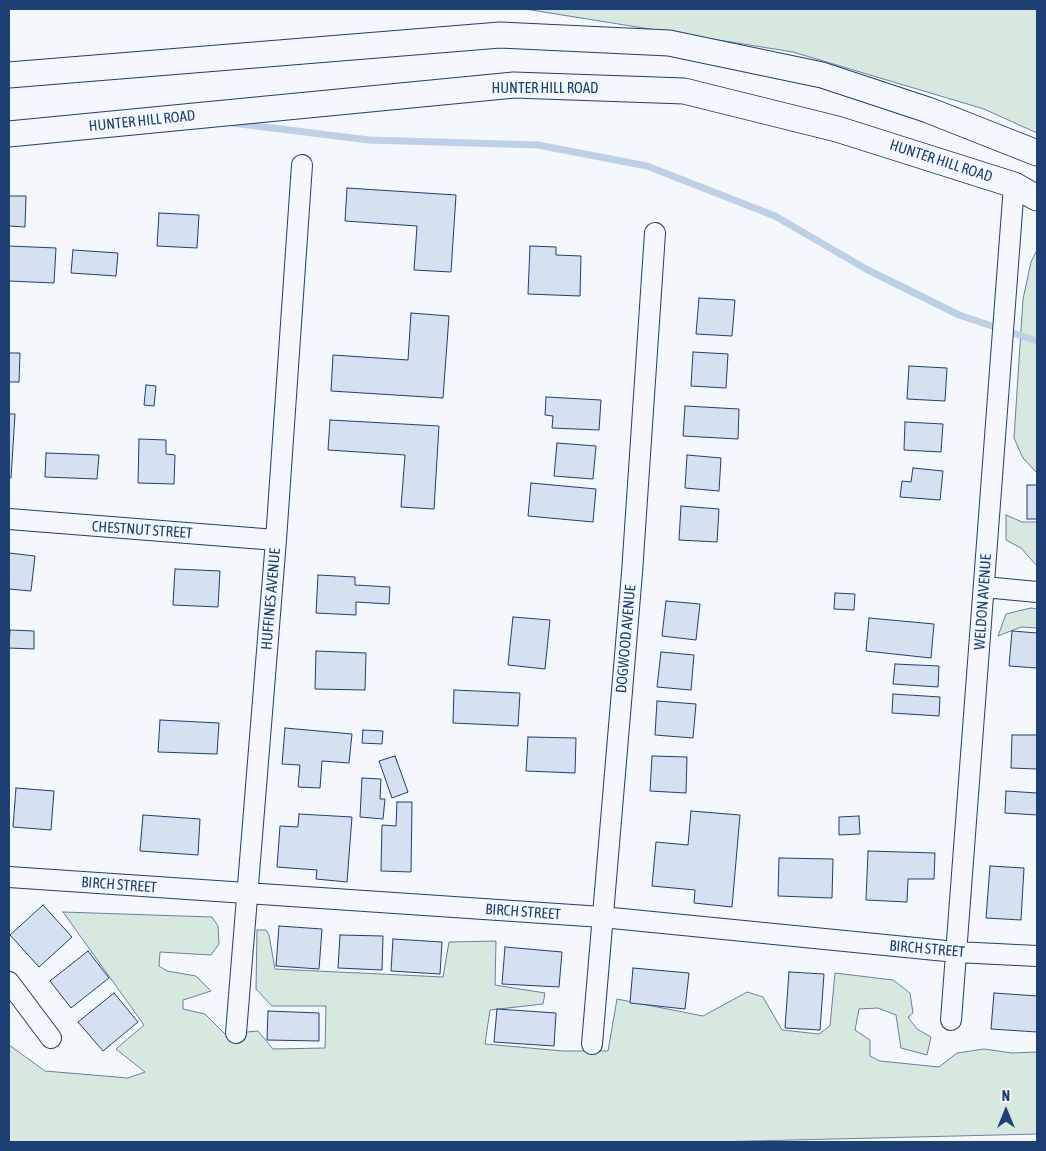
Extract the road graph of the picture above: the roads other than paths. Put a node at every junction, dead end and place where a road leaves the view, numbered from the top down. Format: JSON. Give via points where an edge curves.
{"nodes":[{"id":1,"x":9,"y":75,"type":"edge"},
{"id":2,"x":9,"y":134,"type":"edge"},
{"id":3,"x":1037,"y":153,"type":"edge"},
{"id":4,"x":302,"y":165,"type":"dead end"},
{"id":5,"x":1014,"y":184,"type":"junction"},
{"id":6,"x":1037,"y":198,"type":"edge"},
{"id":7,"x":654,"y":233,"type":"dead end"},
{"id":8,"x":9,"y":519,"type":"edge"},
{"id":9,"x":276,"y":540,"type":"junction"},
{"id":10,"x":984,"y":588,"type":"junction"},
{"id":11,"x":1037,"y":592,"type":"edge"},
{"id":12,"x":9,"y":877,"type":"edge"},
{"id":13,"x":247,"y":893,"type":"junction"},
{"id":14,"x":602,"y":918,"type":"junction"},
{"id":15,"x":956,"y":952,"type":"junction"},
{"id":16,"x":1037,"y":956,"type":"edge"},
{"id":17,"x":9,"y":982,"type":"edge"},
{"id":18,"x":951,"y":1020,"type":"dead end"},
{"id":19,"x":236,"y":1033,"type":"dead end"},
{"id":20,"x":51,"y":1038,"type":"dead end"},
{"id":21,"x":592,"y":1044,"type":"dead end"}],
"edges":[{"from":1,"to":3,"type":"street","via":[[500,35],[669,43],[822,75],[928,110]]},
{"from":2,"to":5,"type":"street","name":"HUNTER HILL ROAD","via":[[514,85],[684,91],[837,129]]},
{"from":4,"to":9,"type":"street","name":"HUFFINES AVENUE"},
{"from":5,"to":6,"type":"street","name":"HUNTER HILL ROAD"},
{"from":5,"to":10,"type":"street","name":"WELDON AVENUE"},
{"from":7,"to":14,"type":"street","name":"DOGWOOD AVENUE","via":[[632,573]]},
{"from":8,"to":9,"type":"street","name":"CHESTNUT STREET"},
{"from":9,"to":13,"type":"street","name":"HUFFINES AVENUE"},
{"from":10,"to":11,"type":"street"},
{"from":10,"to":15,"type":"street","name":"WELDON AVENUE"},
{"from":12,"to":13,"type":"street","name":"BIRCH STREET"},
{"from":13,"to":14,"type":"street","name":"BIRCH STREET"},
{"from":13,"to":19,"type":"street","name":"HUFFINES AVENUE"},
{"from":14,"to":15,"type":"street","name":"BIRCH STREET"},
{"from":14,"to":21,"type":"street","name":"DOGWOOD AVENUE"},
{"from":15,"to":16,"type":"street","name":"BIRCH STREET"},
{"from":15,"to":18,"type":"street","name":"WELDON AVENUE"},
{"from":17,"to":20,"type":"street"}]}
